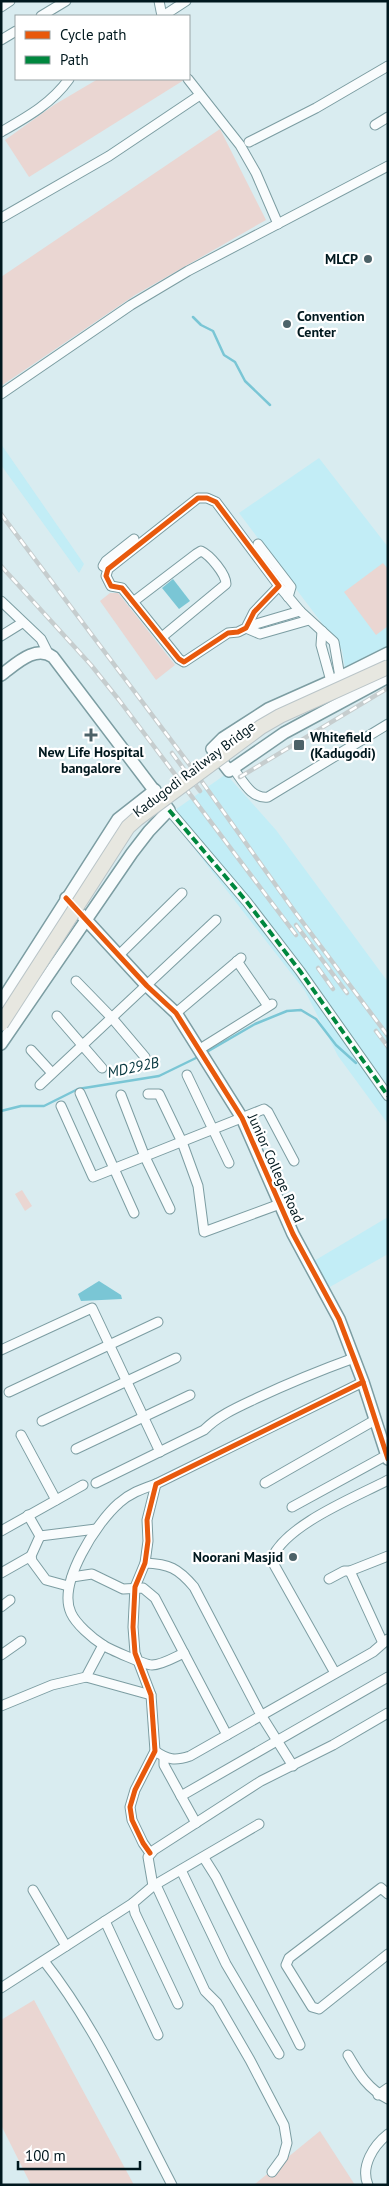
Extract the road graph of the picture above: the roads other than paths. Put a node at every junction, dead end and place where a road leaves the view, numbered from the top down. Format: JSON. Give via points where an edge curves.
{"nodes":[{"id":1,"x":10,"y":1,"type":"edge"},
{"id":2,"x":66,"y":1,"type":"edge"},
{"id":3,"x":158,"y":1,"type":"edge"},
{"id":4,"x":186,"y":1,"type":"edge"},
{"id":5,"x":1,"y":7,"type":"edge"},
{"id":6,"x":43,"y":15,"type":"edge"},
{"id":7,"x":162,"y":15,"type":"edge"},
{"id":8,"x":164,"y":15,"type":"edge"},
{"id":9,"x":15,"y":32,"type":"edge"},
{"id":10,"x":1,"y":40,"type":"edge"},
{"id":11,"x":388,"y":66,"type":"edge"},
{"id":12,"x":68,"y":80,"type":"edge"},
{"id":13,"x":189,"y":80,"type":"edge"},
{"id":14,"x":200,"y":96,"type":"junction"},
{"id":15,"x":388,"y":117,"type":"edge"},
{"id":16,"x":376,"y":125,"type":"dead end"},
{"id":17,"x":1,"y":132,"type":"edge"},
{"id":18,"x":249,"y":142,"type":"dead end"},
{"id":19,"x":388,"y":166,"type":"edge"},
{"id":20,"x":1,"y":218,"type":"edge"},
{"id":21,"x":278,"y":224,"type":"junction"},
{"id":22,"x":1,"y":394,"type":"edge"},
{"id":23,"x":134,"y":539,"type":"dead end"},
{"id":24,"x":258,"y":544,"type":"dead end"},
{"id":25,"x":108,"y":569,"type":"junction"},
{"id":26,"x":279,"y":586,"type":"junction"},
{"id":27,"x":288,"y":597,"type":"junction"},
{"id":28,"x":1,"y":601,"type":"edge"},
{"id":29,"x":133,"y":602,"type":"junction"},
{"id":30,"x":300,"y":611,"type":"junction"},
{"id":31,"x":309,"y":620,"type":"junction"},
{"id":32,"x":22,"y":622,"type":"junction"},
{"id":33,"x":256,"y":624,"type":"dead end"},
{"id":34,"x":246,"y":628,"type":"junction"},
{"id":35,"x":1,"y":636,"type":"edge"},
{"id":36,"x":162,"y":637,"type":"junction"},
{"id":37,"x":388,"y":653,"type":"edge"},
{"id":38,"x":49,"y":655,"type":"junction"},
{"id":39,"x":388,"y":659,"type":"edge"},
{"id":40,"x":388,"y":666,"type":"edge"},
{"id":41,"x":1,"y":675,"type":"edge"},
{"id":42,"x":388,"y":677,"type":"edge"},
{"id":43,"x":336,"y":679,"type":"junction"},
{"id":44,"x":388,"y":724,"type":"edge"},
{"id":45,"x":233,"y":768,"type":"junction"},
{"id":46,"x":155,"y":790,"type":"junction"},
{"id":47,"x":169,"y":810,"type":"junction"},
{"id":48,"x":182,"y":893,"type":"dead end"},
{"id":49,"x":66,"y":898,"type":"junction"},
{"id":50,"x":87,"y":920,"type":"junction"},
{"id":51,"x":216,"y":920,"type":"dead end"},
{"id":52,"x":119,"y":955,"type":"junction"},
{"id":53,"x":76,"y":982,"type":"dead end"},
{"id":54,"x":147,"y":986,"type":"junction"},
{"id":55,"x":1,"y":1002,"type":"edge"},
{"id":56,"x":1,"y":1011,"type":"edge"},
{"id":57,"x":176,"y":1013,"type":"junction"},
{"id":58,"x":57,"y":1016,"type":"dead end"},
{"id":59,"x":112,"y":1018,"type":"junction"},
{"id":60,"x":1,"y":1024,"type":"edge"},
{"id":61,"x":1,"y":1044,"type":"edge"},
{"id":62,"x":83,"y":1045,"type":"junction"},
{"id":63,"x":31,"y":1050,"type":"dead end"},
{"id":64,"x":200,"y":1050,"type":"junction"},
{"id":65,"x":144,"y":1057,"type":"dead end"},
{"id":66,"x":102,"y":1068,"type":"dead end"},
{"id":67,"x":52,"y":1073,"type":"junction"},
{"id":68,"x":187,"y":1075,"type":"dead end"},
{"id":69,"x":40,"y":1085,"type":"dead end"},
{"id":70,"x":80,"y":1093,"type":"dead end"},
{"id":71,"x":148,"y":1094,"type":"dead end"},
{"id":72,"x":121,"y":1095,"type":"dead end"},
{"id":73,"x":388,"y":1096,"type":"edge"},
{"id":74,"x":60,"y":1106,"type":"dead end"},
{"id":75,"x":242,"y":1118,"type":"junction"},
{"id":76,"x":213,"y":1130,"type":"junction"},
{"id":77,"x":182,"y":1142,"type":"junction"},
{"id":78,"x":145,"y":1157,"type":"junction"},
{"id":79,"x":294,"y":1161,"type":"dead end"},
{"id":80,"x":229,"y":1163,"type":"dead end"},
{"id":81,"x":113,"y":1169,"type":"junction"},
{"id":82,"x":280,"y":1204,"type":"junction"},
{"id":83,"x":170,"y":1209,"type":"dead end"},
{"id":84,"x":134,"y":1213,"type":"dead end"},
{"id":85,"x":158,"y":1322,"type":"dead end"},
{"id":86,"x":110,"y":1345,"type":"junction"},
{"id":87,"x":1,"y":1350,"type":"edge"},
{"id":88,"x":176,"y":1358,"type":"dead end"},
{"id":89,"x":354,"y":1358,"type":"junction"},
{"id":90,"x":127,"y":1381,"type":"junction"},
{"id":91,"x":363,"y":1382,"type":"junction"},
{"id":92,"x":9,"y":1392,"type":"dead end"},
{"id":93,"x":190,"y":1395,"type":"dead end"},
{"id":94,"x":143,"y":1417,"type":"junction"},
{"id":95,"x":42,"y":1420,"type":"dead end"},
{"id":96,"x":375,"y":1420,"type":"junction"},
{"id":97,"x":21,"y":1435,"type":"dead end"},
{"id":98,"x":76,"y":1449,"type":"dead end"},
{"id":99,"x":160,"y":1452,"type":"junction"},
{"id":100,"x":387,"y":1457,"type":"edge"},
{"id":101,"x":388,"y":1480,"type":"edge"},
{"id":102,"x":96,"y":1483,"type":"dead end"},
{"id":103,"x":265,"y":1483,"type":"dead end"},
{"id":104,"x":156,"y":1484,"type":"junction"},
{"id":105,"x":83,"y":1485,"type":"dead end"},
{"id":106,"x":56,"y":1500,"type":"junction"},
{"id":107,"x":292,"y":1507,"type":"dead end"},
{"id":108,"x":28,"y":1515,"type":"junction"},
{"id":109,"x":96,"y":1529,"type":"junction"},
{"id":110,"x":1,"y":1530,"type":"edge"},
{"id":111,"x":40,"y":1536,"type":"junction"},
{"id":112,"x":31,"y":1556,"type":"junction"},
{"id":113,"x":388,"y":1556,"type":"edge"},
{"id":114,"x":145,"y":1563,"type":"junction"},
{"id":115,"x":350,"y":1570,"type":"junction"},
{"id":116,"x":1,"y":1573,"type":"edge"},
{"id":117,"x":72,"y":1577,"type":"junction"},
{"id":118,"x":329,"y":1579,"type":"dead end"},
{"id":119,"x":68,"y":1586,"type":"junction"},
{"id":120,"x":137,"y":1591,"type":"junction"},
{"id":121,"x":10,"y":1600,"type":"dead end"},
{"id":122,"x":1,"y":1607,"type":"edge"},
{"id":123,"x":21,"y":1641,"type":"dead end"},
{"id":124,"x":386,"y":1641,"type":"edge"},
{"id":125,"x":103,"y":1645,"type":"junction"},
{"id":126,"x":184,"y":1653,"type":"junction"},
{"id":127,"x":1,"y":1655,"type":"edge"},
{"id":128,"x":138,"y":1660,"type":"junction"},
{"id":129,"x":335,"y":1673,"type":"junction"},
{"id":130,"x":86,"y":1677,"type":"junction"},
{"id":131,"x":388,"y":1677,"type":"edge"},
{"id":132,"x":151,"y":1695,"type":"junction"},
{"id":133,"x":1,"y":1706,"type":"edge"},
{"id":134,"x":388,"y":1713,"type":"edge"},
{"id":135,"x":261,"y":1715,"type":"junction"},
{"id":136,"x":227,"y":1735,"type":"junction"},
{"id":137,"x":277,"y":1740,"type":"junction"},
{"id":138,"x":155,"y":1751,"type":"junction"},
{"id":139,"x":164,"y":1757,"type":"junction"},
{"id":140,"x":292,"y":1766,"type":"junction"},
{"id":141,"x":181,"y":1796,"type":"junction"},
{"id":142,"x":196,"y":1823,"type":"junction"},
{"id":143,"x":259,"y":1824,"type":"dead end"},
{"id":144,"x":150,"y":1853,"type":"junction"},
{"id":145,"x":204,"y":1858,"type":"junction"},
{"id":146,"x":181,"y":1870,"type":"junction"},
{"id":147,"x":154,"y":1886,"type":"junction"},
{"id":148,"x":33,"y":1890,"type":"dead end"},
{"id":149,"x":388,"y":1894,"type":"edge"},
{"id":150,"x":133,"y":1903,"type":"junction"},
{"id":151,"x":105,"y":1921,"type":"junction"},
{"id":152,"x":66,"y":1946,"type":"junction"},
{"id":153,"x":388,"y":1954,"type":"edge"},
{"id":154,"x":44,"y":1961,"type":"junction"},
{"id":155,"x":1,"y":1988,"type":"edge"},
{"id":156,"x":178,"y":2004,"type":"dead end"},
{"id":157,"x":158,"y":2035,"type":"dead end"},
{"id":158,"x":300,"y":2045,"type":"dead end"},
{"id":159,"x":279,"y":2054,"type":"dead end"},
{"id":160,"x":348,"y":2055,"type":"dead end"},
{"id":161,"x":388,"y":2088,"type":"edge"},
{"id":162,"x":378,"y":2094,"type":"junction"},
{"id":163,"x":388,"y":2099,"type":"edge"},
{"id":164,"x":388,"y":2134,"type":"edge"},
{"id":165,"x":272,"y":2172,"type":"dead end"},
{"id":166,"x":172,"y":2185,"type":"edge"},
{"id":167,"x":368,"y":2185,"type":"edge"}],
"edges":[{"from":1,"to":5,"type":"street"},
{"from":2,"to":6,"type":"street"},
{"from":3,"to":7,"type":"street"},
{"from":4,"to":8,"type":"street"},
{"from":9,"to":10,"type":"street"},
{"from":11,"to":18,"type":"street"},
{"from":12,"to":17,"type":"street","via":[[40,109]]},
{"from":13,"to":14,"type":"street"},
{"from":14,"to":20,"type":"street","via":[[109,156]]},
{"from":14,"to":21,"type":"street","via":[[240,145]]},
{"from":15,"to":16,"type":"street"},
{"from":19,"to":21,"type":"street"},
{"from":21,"to":22,"type":"street","via":[[131,305]]},
{"from":23,"to":25,"type":"street","via":[[106,560],[104,566]]},
{"from":24,"to":27,"type":"street","via":[[291,587]]},
{"from":25,"to":26,"type":"street","via":[[202,498],[216,502]]},
{"from":25,"to":29,"type":"street","via":[[108,583],[114,588],[122,588]]},
{"from":26,"to":27,"type":"street"},
{"from":26,"to":34,"type":"street","via":[[254,612]]},
{"from":27,"to":30,"type":"street"},
{"from":28,"to":32,"type":"street"},
{"from":29,"to":36,"type":"street"},
{"from":29,"to":36,"type":"street","via":[[196,554],[208,555],[226,584]]},
{"from":30,"to":31,"type":"street"},
{"from":30,"to":33,"type":"street"},
{"from":31,"to":34,"type":"street","via":[[260,634]]},
{"from":31,"to":43,"type":"street","via":[[322,631],[321,645]]},
{"from":32,"to":35,"type":"street"},
{"from":32,"to":38,"type":"street","via":[[41,639]]},
{"from":34,"to":36,"type":"street","via":[[228,633],[184,662]]},
{"from":37,"to":43,"type":"street"},
{"from":38,"to":41,"type":"street","via":[[33,654]]},
{"from":38,"to":46,"type":"street"},
{"from":39,"to":56,"type":"main road","name":"Kadugodi Railway Bridge","via":[[269,715],[232,738],[140,807],[123,824]]},
{"from":40,"to":60,"type":"main road","bridge":true,"via":[[261,727],[128,827]]},
{"from":42,"to":45,"type":"street","via":[[291,728]]},
{"from":43,"to":45,"type":"street","via":[[268,710],[223,738],[212,749],[229,771]]},
{"from":44,"to":45,"type":"street","via":[[268,797],[254,794]]},
{"from":46,"to":47,"type":"street"},
{"from":46,"to":49,"type":"street","via":[[118,819]]},
{"from":47,"to":50,"type":"street","via":[[148,831]]},
{"from":47,"to":73,"type":"street","via":[[300,971]]},
{"from":48,"to":52,"type":"street"},
{"from":49,"to":50,"type":"street","name":"Junior College Road"},
{"from":49,"to":55,"type":"street"},
{"from":50,"to":52,"type":"street","name":"Junior College Road"},
{"from":50,"to":61,"type":"street"},
{"from":51,"to":54,"type":"street"},
{"from":52,"to":54,"type":"street","name":"Junior College Road"},
{"from":53,"to":59,"type":"street"},
{"from":54,"to":57,"type":"street","name":"Junior College Road"},
{"from":54,"to":59,"type":"street"},
{"from":57,"to":64,"type":"street","name":"Junior College Road"},
{"from":57,"to":64,"type":"street","via":[[239,960],[270,1005]]},
{"from":58,"to":62,"type":"street"},
{"from":59,"to":62,"type":"street"},
{"from":59,"to":65,"type":"street"},
{"from":62,"to":66,"type":"street"},
{"from":62,"to":67,"type":"street"},
{"from":63,"to":67,"type":"street"},
{"from":64,"to":75,"type":"street","name":"Junior College Road"},
{"from":67,"to":69,"type":"street"},
{"from":68,"to":76,"type":"street"},
{"from":70,"to":81,"type":"street"},
{"from":71,"to":77,"type":"street","via":[[159,1094]]},
{"from":72,"to":78,"type":"street"},
{"from":74,"to":81,"type":"street","via":[[93,1177]]},
{"from":75,"to":76,"type":"street"},
{"from":75,"to":79,"type":"street","via":[[258,1110],[268,1112]]},
{"from":75,"to":82,"type":"street","name":"Junior College Road"},
{"from":76,"to":77,"type":"street"},
{"from":76,"to":80,"type":"street"},
{"from":77,"to":78,"type":"street"},
{"from":77,"to":82,"type":"street","via":[[198,1186],[204,1232]]},
{"from":78,"to":81,"type":"street"},
{"from":78,"to":83,"type":"street"},
{"from":81,"to":84,"type":"street"},
{"from":82,"to":89,"type":"street","name":"Junior College Road","via":[[339,1319]]},
{"from":85,"to":86,"type":"street"},
{"from":86,"to":87,"type":"street","via":[[92,1308]]},
{"from":86,"to":90,"type":"street"},
{"from":86,"to":92,"type":"street"},
{"from":88,"to":90,"type":"street"},
{"from":89,"to":91,"type":"street","name":"Junior College Road"},
{"from":89,"to":99,"type":"street","via":[[244,1404],[216,1418],[204,1430]]},
{"from":90,"to":94,"type":"street"},
{"from":90,"to":95,"type":"street"},
{"from":91,"to":96,"type":"street","name":"Junior College Road"},
{"from":91,"to":104,"type":"street"},
{"from":93,"to":94,"type":"street"},
{"from":94,"to":98,"type":"street"},
{"from":94,"to":99,"type":"street"},
{"from":96,"to":100,"type":"street","name":"Junior College Road"},
{"from":96,"to":103,"type":"street"},
{"from":97,"to":106,"type":"street"},
{"from":99,"to":102,"type":"street"},
{"from":100,"to":107,"type":"street"},
{"from":101,"to":129,"type":"street","via":[[308,1520],[272,1558]]},
{"from":104,"to":109,"type":"street","via":[[119,1503]]},
{"from":104,"to":114,"type":"street","via":[[147,1520]]},
{"from":105,"to":106,"type":"street"},
{"from":106,"to":108,"type":"street"},
{"from":108,"to":110,"type":"street"},
{"from":108,"to":111,"type":"street"},
{"from":109,"to":111,"type":"street"},
{"from":109,"to":117,"type":"street"},
{"from":111,"to":112,"type":"street"},
{"from":112,"to":116,"type":"street"},
{"from":112,"to":119,"type":"street","via":[[46,1580]]},
{"from":113,"to":115,"type":"street"},
{"from":114,"to":120,"type":"street"},
{"from":114,"to":135,"type":"street","via":[[172,1567],[194,1587]]},
{"from":115,"to":118,"type":"street"},
{"from":115,"to":124,"type":"street"},
{"from":117,"to":119,"type":"street"},
{"from":117,"to":120,"type":"street","via":[[92,1574],[116,1587]]},
{"from":119,"to":125,"type":"street","via":[[70,1612]]},
{"from":120,"to":126,"type":"street","via":[[155,1598]]},
{"from":120,"to":128,"type":"street","via":[[133,1627]]},
{"from":121,"to":122,"type":"street"},
{"from":123,"to":127,"type":"street"},
{"from":124,"to":129,"type":"street"},
{"from":125,"to":128,"type":"street"},
{"from":125,"to":130,"type":"street"},
{"from":126,"to":128,"type":"street","via":[[152,1665]]},
{"from":126,"to":136,"type":"street"},
{"from":128,"to":132,"type":"street"},
{"from":129,"to":135,"type":"street"},
{"from":130,"to":132,"type":"street"},
{"from":130,"to":133,"type":"street","via":[[52,1685]]},
{"from":131,"to":137,"type":"street"},
{"from":132,"to":138,"type":"street"},
{"from":134,"to":140,"type":"street"},
{"from":135,"to":136,"type":"street"},
{"from":135,"to":137,"type":"street"},
{"from":136,"to":139,"type":"street","via":[[190,1756],[178,1760]]},
{"from":137,"to":140,"type":"street"},
{"from":137,"to":141,"type":"street"},
{"from":138,"to":139,"type":"street"},
{"from":138,"to":144,"type":"street","via":[[130,1807],[132,1820]]},
{"from":139,"to":141,"type":"street","via":[[164,1765]]},
{"from":140,"to":142,"type":"street"},
{"from":141,"to":142,"type":"street"},
{"from":142,"to":144,"type":"street"},
{"from":143,"to":145,"type":"street"},
{"from":144,"to":147,"type":"street","via":[[148,1862]]},
{"from":145,"to":146,"type":"street"},
{"from":145,"to":158,"type":"street"},
{"from":146,"to":147,"type":"street"},
{"from":146,"to":159,"type":"street","via":[[226,1964]]},
{"from":147,"to":150,"type":"street"},
{"from":147,"to":165,"type":"street","via":[[205,1991],[217,2002],[284,2125],[288,2143]]},
{"from":148,"to":152,"type":"street"},
{"from":149,"to":153,"type":"street","via":[[382,1888],[377,1891],[289,1958],[286,1965],[312,2008],[319,2009]]},
{"from":150,"to":151,"type":"street"},
{"from":150,"to":156,"type":"street"},
{"from":151,"to":152,"type":"street"},
{"from":151,"to":157,"type":"street"},
{"from":152,"to":154,"type":"street"},
{"from":154,"to":155,"type":"street"},
{"from":154,"to":166,"type":"street","via":[[62,1984],[102,2051]]},
{"from":160,"to":162,"type":"street","via":[[364,2082]]},
{"from":161,"to":162,"type":"street"},
{"from":162,"to":163,"type":"street"},
{"from":164,"to":167,"type":"street","via":[[372,2149],[366,2176]]}]}
